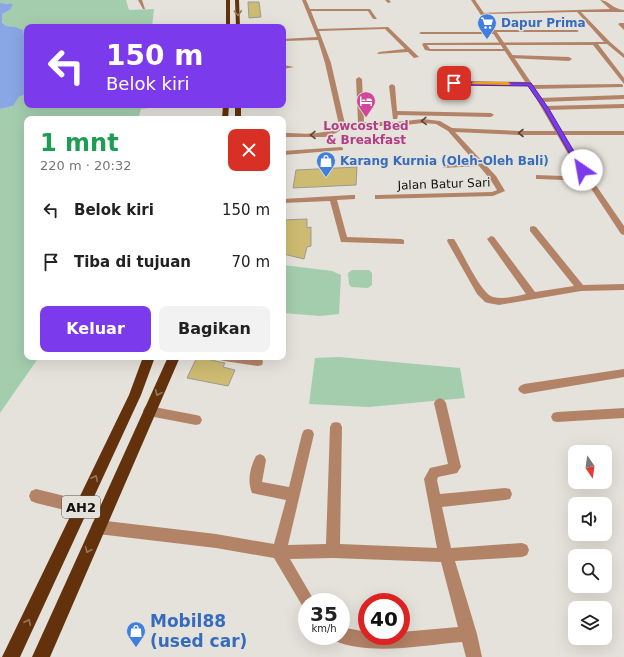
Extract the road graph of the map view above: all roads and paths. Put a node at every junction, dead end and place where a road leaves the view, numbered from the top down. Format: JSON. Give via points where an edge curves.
{"nodes":[{"id":1,"x":140,"y":0,"type":"edge"},
{"id":2,"x":228,"y":0,"type":"edge"},
{"id":3,"x":237,"y":0,"type":"edge"},
{"id":4,"x":304,"y":0,"type":"edge"},
{"id":5,"x":473,"y":0,"type":"edge"},
{"id":6,"x":602,"y":0,"type":"edge"},
{"id":7,"x":144,"y":8,"type":"dead end"},
{"id":8,"x":308,"y":10,"type":"junction"},
{"id":9,"x":614,"y":10,"type":"junction"},
{"id":10,"x":578,"y":11,"type":"junction"},
{"id":11,"x":624,"y":11,"type":"edge"},
{"id":12,"x":481,"y":13,"type":"junction"},
{"id":13,"x":376,"y":18,"type":"dead end"},
{"id":14,"x":228,"y":24,"type":"edge"},
{"id":15,"x":238,"y":24,"type":"edge"},
{"id":16,"x":624,"y":24,"type":"edge"},
{"id":17,"x":624,"y":29,"type":"edge"},
{"id":18,"x":316,"y":30,"type":"junction"},
{"id":19,"x":577,"y":31,"type":"dead end"},
{"id":20,"x":494,"y":32,"type":"junction"},
{"id":21,"x":421,"y":33,"type":"dead end"},
{"id":22,"x":286,"y":40,"type":"edge"},
{"id":23,"x":321,"y":40,"type":"junction"},
{"id":24,"x":501,"y":43,"type":"junction"},
{"id":25,"x":594,"y":43,"type":"junction"},
{"id":26,"x":608,"y":43,"type":"junction"},
{"id":27,"x":409,"y":50,"type":"junction"},
{"id":28,"x":506,"y":50,"type":"junction"},
{"id":29,"x":379,"y":53,"type":"dead end"},
{"id":30,"x":603,"y":54,"type":"junction"},
{"id":31,"x":623,"y":55,"type":"edge"},
{"id":32,"x":416,"y":57,"type":"dead end"},
{"id":33,"x":511,"y":57,"type":"junction"},
{"id":34,"x":569,"y":59,"type":"dead end"},
{"id":35,"x":286,"y":67,"type":"edge"},
{"id":36,"x":291,"y":67,"type":"dead end"},
{"id":37,"x":359,"y":79,"type":"dead end"},
{"id":38,"x":622,"y":84,"type":"edge"},
{"id":39,"x":530,"y":85,"type":"junction"},
{"id":40,"x":392,"y":86,"type":"dead end"},
{"id":41,"x":455,"y":97,"type":"dead end"},
{"id":42,"x":623,"y":97,"type":"edge"},
{"id":43,"x":540,"y":100,"type":"junction"},
{"id":44,"x":624,"y":106,"type":"edge"},
{"id":45,"x":545,"y":108,"type":"junction"},
{"id":46,"x":394,"y":113,"type":"junction"},
{"id":47,"x":491,"y":115,"type":"dead end"},
{"id":48,"x":361,"y":124,"type":"junction"},
{"id":49,"x":396,"y":124,"type":"junction"},
{"id":50,"x":342,"y":126,"type":"junction"},
{"id":51,"x":450,"y":130,"type":"junction"},
{"id":52,"x":560,"y":132,"type":"junction"},
{"id":53,"x":624,"y":133,"type":"edge"},
{"id":54,"x":286,"y":135,"type":"edge"},
{"id":55,"x":341,"y":149,"type":"dead end"},
{"id":56,"x":286,"y":153,"type":"edge"},
{"id":57,"x":481,"y":164,"type":"junction"},
{"id":58,"x":445,"y":168,"type":"dead end"},
{"id":59,"x":539,"y":177,"type":"dead end"},
{"id":60,"x":588,"y":179,"type":"junction"},
{"id":61,"x":352,"y":197,"type":"dead end"},
{"id":62,"x":378,"y":197,"type":"dead end"},
{"id":63,"x":333,"y":198,"type":"junction"},
{"id":64,"x":286,"y":201,"type":"edge"},
{"id":65,"x":533,"y":229,"type":"dead end"},
{"id":66,"x":624,"y":232,"type":"edge"},
{"id":67,"x":491,"y":239,"type":"dead end"},
{"id":68,"x":451,"y":241,"type":"dead end"},
{"id":69,"x":401,"y":242,"type":"dead end"},
{"id":70,"x":624,"y":287,"type":"edge"},
{"id":71,"x":581,"y":288,"type":"junction"},
{"id":72,"x":533,"y":296,"type":"junction"},
{"id":73,"x":149,"y":360,"type":"edge"},
{"id":74,"x":173,"y":360,"type":"edge"},
{"id":75,"x":244,"y":360,"type":"edge"},
{"id":76,"x":258,"y":362,"type":"dead end"},
{"id":77,"x":624,"y":373,"type":"edge"},
{"id":78,"x":524,"y":389,"type":"dead end"},
{"id":79,"x":440,"y":404,"type":"dead end"},
{"id":80,"x":150,"y":411,"type":"junction"},
{"id":81,"x":624,"y":413,"type":"edge"},
{"id":82,"x":557,"y":417,"type":"dead end"},
{"id":83,"x":196,"y":420,"type":"dead end"},
{"id":84,"x":336,"y":426,"type":"dead end"},
{"id":85,"x":308,"y":434,"type":"dead end"},
{"id":86,"x":260,"y":460,"type":"dead end"},
{"id":87,"x":505,"y":494,"type":"dead end"},
{"id":88,"x":294,"y":495,"type":"junction"},
{"id":89,"x":36,"y":496,"type":"dead end"},
{"id":90,"x":434,"y":501,"type":"junction"},
{"id":91,"x":81,"y":507,"type":"junction"},
{"id":92,"x":98,"y":527,"type":"junction"},
{"id":93,"x":333,"y":550,"type":"junction"},
{"id":94,"x":522,"y":550,"type":"dead end"},
{"id":95,"x":279,"y":552,"type":"junction"},
{"id":96,"x":446,"y":555,"type":"junction"},
{"id":97,"x":303,"y":593,"type":"edge"},
{"id":98,"x":469,"y":634,"type":"junction"},
{"id":99,"x":350,"y":638,"type":"edge"},
{"id":100,"x":12,"y":657,"type":"edge"},
{"id":101,"x":41,"y":657,"type":"edge"},
{"id":102,"x":474,"y":657,"type":"edge"}],
"edges":[{"from":1,"to":7,"type":"street"},
{"from":2,"to":14,"type":"highway"},
{"from":3,"to":15,"type":"highway","one_way":true},
{"from":4,"to":8,"type":"street"},
{"from":5,"to":12,"type":"street"},
{"from":6,"to":9,"type":"street"},
{"from":8,"to":13,"type":"street","via":[[369,10]]},
{"from":8,"to":18,"type":"street"},
{"from":9,"to":10,"type":"street"},
{"from":9,"to":11,"type":"street"},
{"from":10,"to":12,"type":"street"},
{"from":10,"to":26,"type":"street"},
{"from":12,"to":20,"type":"street"},
{"from":16,"to":17,"type":"street","via":[[620,24]]},
{"from":18,"to":23,"type":"street"},
{"from":18,"to":27,"type":"street","via":[[386,28]]},
{"from":19,"to":20,"type":"street"},
{"from":20,"to":21,"type":"street"},
{"from":20,"to":24,"type":"street"},
{"from":22,"to":23,"type":"street"},
{"from":23,"to":50,"type":"street","via":[[333,80]]},
{"from":24,"to":25,"type":"street"},
{"from":24,"to":28,"type":"street"},
{"from":24,"to":28,"type":"street","via":[[424,44],[430,50]]},
{"from":25,"to":26,"type":"street"},
{"from":25,"to":30,"type":"street"},
{"from":26,"to":31,"type":"street"},
{"from":27,"to":29,"type":"street"},
{"from":27,"to":32,"type":"street"},
{"from":28,"to":33,"type":"street"},
{"from":30,"to":31,"type":"street"},
{"from":30,"to":38,"type":"street"},
{"from":33,"to":34,"type":"street"},
{"from":33,"to":39,"type":"street"},
{"from":35,"to":36,"type":"street"},
{"from":37,"to":48,"type":"street"},
{"from":38,"to":39,"type":"street"},
{"from":39,"to":41,"type":"street","via":[[453,84]]},
{"from":39,"to":43,"type":"street"},
{"from":40,"to":46,"type":"street"},
{"from":42,"to":43,"type":"street"},
{"from":43,"to":45,"type":"street"},
{"from":44,"to":45,"type":"street"},
{"from":45,"to":52,"type":"street"},
{"from":46,"to":47,"type":"street"},
{"from":46,"to":49,"type":"street"},
{"from":48,"to":49,"type":"street","name":"Jalan Batur Sari"},
{"from":48,"to":50,"type":"street","name":"Jalan Batur Sari"},
{"from":51,"to":49,"type":"street","name":"Jalan Batur Sari","one_way":true,"via":[[432,121]]},
{"from":50,"to":54,"type":"street","name":"Jalan Batur Sari","one_way":true,"via":[[334,132],[325,134]]},
{"from":52,"to":51,"type":"street","name":"Jalan Batur Sari","one_way":true},
{"from":51,"to":57,"type":"street","name":"Jalan Batur Sari"},
{"from":52,"to":53,"type":"street","name":"Jalan Batur Sari"},
{"from":52,"to":60,"type":"street"},
{"from":55,"to":56,"type":"street"},
{"from":57,"to":58,"type":"street"},
{"from":57,"to":62,"type":"street","name":"Jalan Batur Sari","via":[[499,186],[500,192]]},
{"from":59,"to":60,"type":"street"},
{"from":60,"to":66,"type":"street"},
{"from":61,"to":63,"type":"street"},
{"from":63,"to":64,"type":"street"},
{"from":63,"to":69,"type":"street","via":[[344,240]]},
{"from":65,"to":71,"type":"street"},
{"from":67,"to":72,"type":"street"},
{"from":68,"to":72,"type":"street","via":[[486,299],[499,302]]},
{"from":70,"to":71,"type":"street"},
{"from":71,"to":72,"type":"street"},
{"from":91,"to":73,"type":"highway","number":"AH2","one_way":true,"via":[[135,395]]},
{"from":74,"to":80,"type":"highway","number":"AH2","one_way":true},
{"from":75,"to":76,"type":"street"},
{"from":77,"to":78,"type":"street"},
{"from":79,"to":90,"type":"street","via":[[455,467],[437,471],[430,476]]},
{"from":80,"to":83,"type":"street"},
{"from":80,"to":92,"type":"highway","number":"AH2"},
{"from":81,"to":82,"type":"street"},
{"from":84,"to":93,"type":"street"},
{"from":85,"to":88,"type":"street"},
{"from":86,"to":88,"type":"street","via":[[255,482],[257,488]]},
{"from":87,"to":90,"type":"street"},
{"from":88,"to":95,"type":"street"},
{"from":89,"to":91,"type":"street"},
{"from":90,"to":96,"type":"street"},
{"from":100,"to":91,"type":"highway","number":"AH2","one_way":true},
{"from":92,"to":95,"type":"street","via":[[216,541]]},
{"from":92,"to":101,"type":"highway","number":"AH2","one_way":true},
{"from":93,"to":95,"type":"street"},
{"from":93,"to":96,"type":"street"},
{"from":94,"to":96,"type":"street"},
{"from":95,"to":97,"type":"street"},
{"from":96,"to":98,"type":"street"},
{"from":98,"to":99,"type":"street","via":[[369,640]]},
{"from":98,"to":102,"type":"street"}]}
